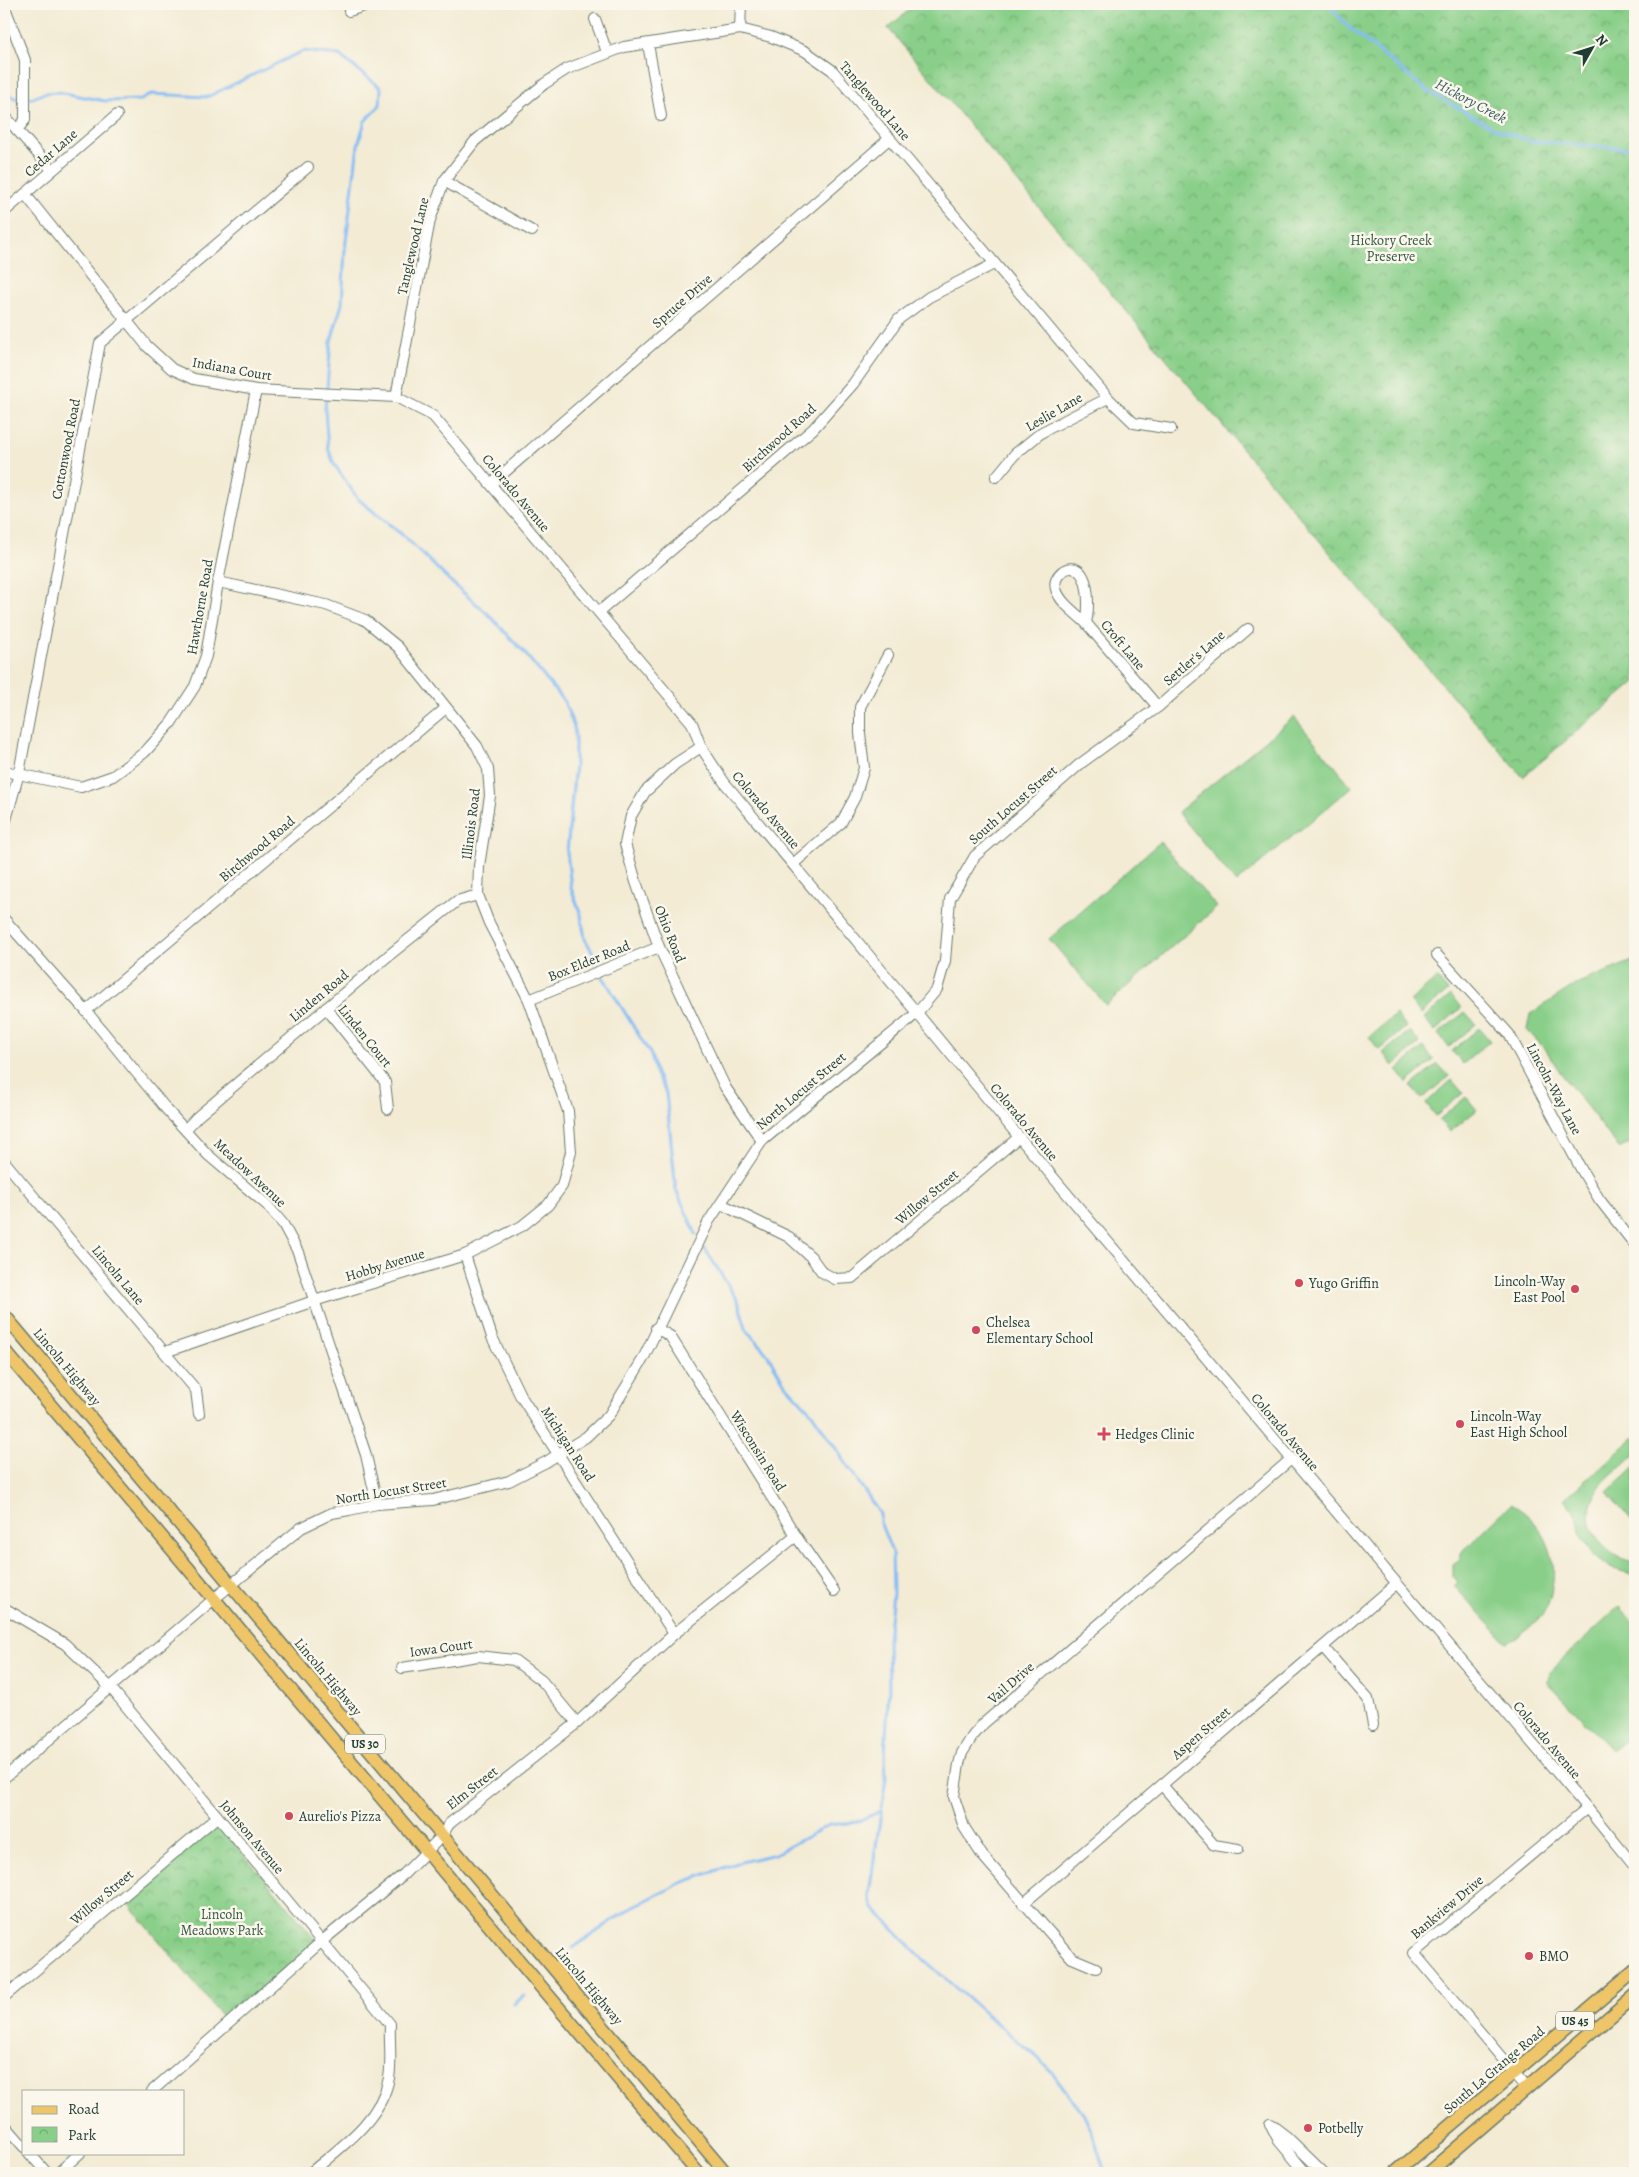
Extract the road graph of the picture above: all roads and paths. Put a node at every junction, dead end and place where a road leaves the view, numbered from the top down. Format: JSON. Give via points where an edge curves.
{"nodes":[{"id":1,"x":370,"y":4,"type":"edge"},
{"id":2,"x":742,"y":4,"type":"edge"},
{"id":3,"x":4,"y":5,"type":"edge"},
{"id":4,"x":350,"y":11,"type":"dead end"},
{"id":5,"x":595,"y":19,"type":"dead end"},
{"id":6,"x":740,"y":29,"type":"junction"},
{"id":7,"x":648,"y":44,"type":"junction"},
{"id":8,"x":607,"y":52,"type":"junction"},
{"id":9,"x":4,"y":115,"type":"edge"},
{"id":10,"x":117,"y":115,"type":"dead end"},
{"id":11,"x":661,"y":116,"type":"dead end"},
{"id":12,"x":17,"y":130,"type":"junction"},
{"id":13,"x":890,"y":138,"type":"junction"},
{"id":14,"x":308,"y":167,"type":"dead end"},
{"id":15,"x":52,"y":170,"type":"junction"},
{"id":16,"x":444,"y":181,"type":"junction"},
{"id":17,"x":25,"y":194,"type":"junction"},
{"id":18,"x":4,"y":212,"type":"edge"},
{"id":19,"x":532,"y":231,"type":"dead end"},
{"id":20,"x":994,"y":264,"type":"junction"},
{"id":21,"x":126,"y":320,"type":"junction"},
{"id":22,"x":256,"y":390,"type":"junction"},
{"id":23,"x":396,"y":397,"type":"junction"},
{"id":24,"x":1108,"y":398,"type":"junction"},
{"id":25,"x":1171,"y":429,"type":"dead end"},
{"id":26,"x":996,"y":477,"type":"dead end"},
{"id":27,"x":491,"y":484,"type":"junction"},
{"id":28,"x":218,"y":582,"type":"junction"},
{"id":29,"x":599,"y":612,"type":"junction"},
{"id":30,"x":1086,"y":623,"type":"junction"},
{"id":31,"x":1248,"y":629,"type":"dead end"},
{"id":32,"x":888,"y":655,"type":"dead end"},
{"id":33,"x":1158,"y":707,"type":"junction"},
{"id":34,"x":446,"y":708,"type":"junction"},
{"id":35,"x":701,"y":747,"type":"junction"},
{"id":36,"x":4,"y":771,"type":"edge"},
{"id":37,"x":19,"y":773,"type":"junction"},
{"id":38,"x":4,"y":827,"type":"edge"},
{"id":39,"x":793,"y":864,"type":"junction"},
{"id":40,"x":478,"y":895,"type":"junction"},
{"id":41,"x":4,"y":919,"type":"edge"},
{"id":42,"x":659,"y":947,"type":"junction"},
{"id":43,"x":1437,"y":955,"type":"dead end"},
{"id":44,"x":529,"y":1000,"type":"junction"},
{"id":45,"x":326,"y":1008,"type":"junction"},
{"id":46,"x":86,"y":1011,"type":"junction"},
{"id":47,"x":918,"y":1013,"type":"junction"},
{"id":48,"x":388,"y":1109,"type":"dead end"},
{"id":49,"x":186,"y":1129,"type":"junction"},
{"id":50,"x":1019,"y":1137,"type":"junction"},
{"id":51,"x":762,"y":1141,"type":"junction"},
{"id":52,"x":572,"y":1152,"type":"joint"},
{"id":53,"x":4,"y":1161,"type":"edge"},
{"id":54,"x":722,"y":1204,"type":"junction"},
{"id":55,"x":1635,"y":1245,"type":"edge"},
{"id":56,"x":465,"y":1255,"type":"junction"},
{"id":57,"x":314,"y":1300,"type":"junction"},
{"id":58,"x":4,"y":1315,"type":"edge"},
{"id":59,"x":656,"y":1328,"type":"junction"},
{"id":60,"x":4,"y":1350,"type":"edge"},
{"id":61,"x":165,"y":1352,"type":"junction"},
{"id":62,"x":199,"y":1414,"type":"dead end"},
{"id":63,"x":558,"y":1454,"type":"junction"},
{"id":64,"x":1290,"y":1460,"type":"junction"},
{"id":65,"x":377,"y":1504,"type":"junction"},
{"id":66,"x":796,"y":1536,"type":"junction"},
{"id":67,"x":1396,"y":1584,"type":"junction"},
{"id":68,"x":232,"y":1585,"type":"junction"},
{"id":69,"x":834,"y":1592,"type":"dead end"},
{"id":70,"x":215,"y":1598,"type":"junction"},
{"id":71,"x":4,"y":1608,"type":"edge"},
{"id":72,"x":674,"y":1634,"type":"junction"},
{"id":73,"x":1323,"y":1646,"type":"junction"},
{"id":74,"x":402,"y":1668,"type":"dead end"},
{"id":75,"x":110,"y":1687,"type":"junction"},
{"id":76,"x":577,"y":1722,"type":"junction"},
{"id":77,"x":1373,"y":1725,"type":"dead end"},
{"id":78,"x":4,"y":1778,"type":"edge"},
{"id":79,"x":1162,"y":1785,"type":"junction"},
{"id":80,"x":1587,"y":1808,"type":"junction"},
{"id":81,"x":217,"y":1817,"type":"junction"},
{"id":82,"x":442,"y":1836,"type":"junction"},
{"id":83,"x":1238,"y":1849,"type":"dead end"},
{"id":84,"x":426,"y":1852,"type":"junction"},
{"id":85,"x":1635,"y":1867,"type":"edge"},
{"id":86,"x":1023,"y":1904,"type":"junction"},
{"id":87,"x":321,"y":1942,"type":"junction"},
{"id":88,"x":1096,"y":1968,"type":"dead end"},
{"id":89,"x":1635,"y":1970,"type":"edge"},
{"id":90,"x":1635,"y":1995,"type":"edge"},
{"id":91,"x":4,"y":1997,"type":"edge"},
{"id":92,"x":1514,"y":2073,"type":"junction"},
{"id":93,"x":1527,"y":2088,"type":"junction"},
{"id":94,"x":153,"y":2090,"type":"edge"},
{"id":95,"x":4,"y":2124,"type":"edge"},
{"id":96,"x":22,"y":2145,"type":"edge"},
{"id":97,"x":30,"y":2154,"type":"edge"},
{"id":98,"x":79,"y":2154,"type":"edge"},
{"id":99,"x":47,"y":2173,"type":"edge"},
{"id":100,"x":58,"y":2173,"type":"edge"},
{"id":101,"x":310,"y":2173,"type":"edge"},
{"id":102,"x":698,"y":2173,"type":"edge"},
{"id":103,"x":726,"y":2173,"type":"edge"},
{"id":104,"x":1306,"y":2173,"type":"edge"},
{"id":105,"x":1324,"y":2173,"type":"edge"},
{"id":106,"x":1395,"y":2173,"type":"edge"},
{"id":107,"x":1428,"y":2173,"type":"edge"}],
"edges":[{"from":1,"to":4,"type":"street"},
{"from":2,"to":6,"type":"street"},
{"from":3,"to":12,"type":"street","via":[[26,60],[25,120]]},
{"from":5,"to":8,"type":"street"},
{"from":6,"to":7,"type":"street","name":"Tanglewood Lane"},
{"from":6,"to":13,"type":"street","name":"Tanglewood Lane","via":[[805,51],[832,70]]},
{"from":7,"to":8,"type":"street","name":"Tanglewood Lane"},
{"from":7,"to":11,"type":"street"},
{"from":8,"to":16,"type":"street","name":"Tanglewood Lane","via":[[567,69],[534,91],[475,141]]},
{"from":9,"to":12,"type":"street"},
{"from":10,"to":15,"type":"street","name":"Cedar Lane"},
{"from":12,"to":15,"type":"street"},
{"from":13,"to":20,"type":"street","name":"Tanglewood Lane"},
{"from":13,"to":27,"type":"street","name":"Spruce Drive"},
{"from":14,"to":21,"type":"street","name":"Cottonwood Road"},
{"from":15,"to":17,"type":"street","name":"Cedar Lane"},
{"from":16,"to":19,"type":"street"},
{"from":16,"to":23,"type":"street","name":"Tanglewood Lane","via":[[430,220]]},
{"from":17,"to":18,"type":"street","name":"Cedar Lane"},
{"from":17,"to":21,"type":"street","name":"Indiana Court"},
{"from":20,"to":24,"type":"street","name":"Tanglewood Lane"},
{"from":20,"to":29,"type":"street","name":"Birchwood Road","via":[[929,297],[899,318],[853,384],[813,429]]},
{"from":21,"to":22,"type":"street","name":"Indiana Court","via":[[172,369],[194,379]]},
{"from":21,"to":37,"type":"street","name":"Cottonwood Road","via":[[100,343]]},
{"from":22,"to":23,"type":"street","name":"Indiana Court"},
{"from":22,"to":28,"type":"street","name":"Hawthorne Road"},
{"from":23,"to":27,"type":"street","name":"Colorado Avenue","via":[[433,416]]},
{"from":24,"to":25,"type":"street","name":"Tanglewood Lane","via":[[1134,423]]},
{"from":24,"to":26,"type":"street","name":"Leslie Lane","via":[[1042,432],[1015,454]]},
{"from":27,"to":29,"type":"street","name":"Colorado Avenue"},
{"from":28,"to":34,"type":"street","name":"Illinois Road","via":[[326,605],[364,620],[398,647]]},
{"from":28,"to":37,"type":"street","name":"Hawthorne Road","via":[[206,656],[195,686],[171,724],[145,752],[113,776],[81,787]]},
{"from":29,"to":35,"type":"street","name":"Colorado Avenue","via":[[692,723]]},
{"from":30,"to":30,"type":"street","name":"Croft Lane","via":[[1089,606],[1084,579],[1079,571],[1066,569],[1059,573],[1055,588],[1063,601]]},
{"from":30,"to":33,"type":"street","name":"Croft Lane"},
{"from":31,"to":33,"type":"street","name":"Settler's Lane"},
{"from":32,"to":39,"type":"street","via":[[860,707],[864,768],[855,797],[841,823]]},
{"from":33,"to":47,"type":"street","name":"South Locust Street","via":[[1080,764],[975,856],[950,899],[946,961],[937,989]]},
{"from":34,"to":40,"type":"street","name":"Illinois Road","via":[[477,746],[488,769],[490,796]]},
{"from":34,"to":46,"type":"street","name":"Birchwood Road"},
{"from":35,"to":39,"type":"street","name":"Colorado Avenue","via":[[724,782]]},
{"from":35,"to":42,"type":"street","name":"Ohio Road","via":[[675,764],[645,792],[631,816],[625,844]]},
{"from":36,"to":37,"type":"street","name":"Hawthorne Road"},
{"from":37,"to":38,"type":"street","name":"Cottonwood Road"},
{"from":39,"to":47,"type":"street","name":"Colorado Avenue"},
{"from":40,"to":44,"type":"street","name":"Illinois Road"},
{"from":40,"to":45,"type":"street","name":"Linden Road","via":[[457,901]]},
{"from":41,"to":46,"type":"street","name":"Meadow Avenue"},
{"from":42,"to":44,"type":"street","name":"Box Elder Road"},
{"from":42,"to":51,"type":"street","name":"Ohio Road","via":[[725,1088]]},
{"from":43,"to":55,"type":"street","name":"Lincoln-Way Lane","via":[[1509,1034],[1581,1170]]},
{"from":44,"to":52,"type":"street","name":"Illinois Road","via":[[568,1111]]},
{"from":45,"to":48,"type":"street","name":"Linden Court","via":[[385,1082]]},
{"from":45,"to":49,"type":"street","name":"Linden Road"},
{"from":46,"to":49,"type":"street","name":"Meadow Avenue"},
{"from":47,"to":50,"type":"street","name":"Colorado Avenue"},
{"from":47,"to":51,"type":"street","name":"North Locust Street"},
{"from":49,"to":57,"type":"street","name":"Meadow Avenue","via":[[208,1155],[267,1205],[283,1224],[298,1252]]},
{"from":50,"to":54,"type":"street","name":"Willow Street","via":[[852,1278],[836,1279],[822,1272],[812,1257],[789,1237]]},
{"from":50,"to":64,"type":"street","name":"Colorado Avenue"},
{"from":51,"to":54,"type":"street","name":"North Locust Street"},
{"from":52,"to":56,"type":"street","name":"Hobby Avenue","via":[[562,1186],[548,1204],[522,1226]]},
{"from":53,"to":61,"type":"street","name":"Lincoln Lane"},
{"from":54,"to":59,"type":"street","name":"North Locust Street","via":[[709,1221]]},
{"from":56,"to":57,"type":"street","name":"Hobby Avenue"},
{"from":56,"to":63,"type":"street","name":"Michigan Road","via":[[500,1356]]},
{"from":57,"to":61,"type":"street","name":"Hobby Avenue"},
{"from":57,"to":65,"type":"street","name":"Meadow Avenue","via":[[366,1455]]},
{"from":58,"to":68,"type":"main road","name":"Lincoln Highway","number":"US 30"},
{"from":59,"to":63,"type":"street","name":"North Locust Street","via":[[643,1359],[609,1414],[586,1437]]},
{"from":59,"to":66,"type":"street","name":"Wisconsin Road","via":[[670,1336]]},
{"from":60,"to":70,"type":"main road","number":"US 30"},
{"from":61,"to":62,"type":"street","name":"Lincoln Lane","via":[[196,1390]]},
{"from":63,"to":65,"type":"street","name":"North Locust Street","via":[[520,1476],[491,1486],[433,1500]]},
{"from":63,"to":72,"type":"street","name":"Michigan Road"},
{"from":64,"to":67,"type":"street","name":"Colorado Avenue"},
{"from":64,"to":86,"type":"street","name":"Vail Drive","via":[[984,1724],[967,1745],[958,1764],[954,1797],[964,1827]]},
{"from":65,"to":68,"type":"street","name":"North Locust Street","via":[[332,1514],[301,1528]]},
{"from":66,"to":69,"type":"street","name":"Wisconsin Road"},
{"from":66,"to":72,"type":"street","name":"Elm Street"},
{"from":67,"to":73,"type":"street","name":"Aspen Street"},
{"from":67,"to":80,"type":"street","name":"Colorado Avenue"},
{"from":68,"to":70,"type":"street","name":"North Locust Street"},
{"from":68,"to":82,"type":"main road","name":"Lincoln Highway","number":"US 30"},
{"from":70,"to":75,"type":"street","name":"North Locust Street"},
{"from":70,"to":84,"type":"main road","number":"US 30"},
{"from":71,"to":75,"type":"street","name":"Johnson Avenue","via":[[65,1644]]},
{"from":72,"to":76,"type":"street","name":"Elm Street"},
{"from":73,"to":77,"type":"street","via":[[1368,1699]]},
{"from":73,"to":79,"type":"street","name":"Aspen Street"},
{"from":74,"to":76,"type":"street","name":"Iowa Court","via":[[478,1656],[514,1660],[542,1681]]},
{"from":75,"to":78,"type":"street","name":"North Locust Street"},
{"from":75,"to":81,"type":"street","name":"Johnson Avenue"},
{"from":76,"to":82,"type":"street","name":"Elm Street","via":[[449,1824]]},
{"from":79,"to":83,"type":"street","via":[[1214,1845]]},
{"from":79,"to":86,"type":"street","name":"Aspen Street"},
{"from":80,"to":85,"type":"street","name":"Colorado Avenue"},
{"from":80,"to":92,"type":"street","name":"Bankview Drive","via":[[1414,1953]]},
{"from":81,"to":87,"type":"street","name":"Johnson Avenue"},
{"from":81,"to":91,"type":"street","name":"Willow Street"},
{"from":82,"to":84,"type":"street","name":"Elm Street"},
{"from":82,"to":103,"type":"main road","name":"Lincoln Highway","number":"US 30"},
{"from":84,"to":87,"type":"street","name":"Elm Street"},
{"from":84,"to":102,"type":"main road","number":"US 30"},
{"from":86,"to":88,"type":"street","name":"Vail Drive","via":[[1072,1958]]},
{"from":87,"to":94,"type":"street","name":"Elm Street"},
{"from":87,"to":101,"type":"street","name":"Johnson Avenue","via":[[390,2024],[389,2077],[382,2102],[365,2124]]},
{"from":89,"to":92,"type":"main road","name":"South La Grange Road","number":"US 45"},
{"from":90,"to":93,"type":"main road","number":"US 45"},
{"from":92,"to":93,"type":"street","name":"Bankview Drive"},
{"from":92,"to":106,"type":"main road","name":"South La Grange Road","number":"US 45"},
{"from":93,"to":107,"type":"main road","number":"US 45"},
{"from":95,"to":96,"type":"street"},
{"from":97,"to":99,"type":"street"},
{"from":98,"to":100,"type":"street"},
{"from":104,"to":105,"type":"street","via":[[1279,2141],[1270,2124]]}]}
